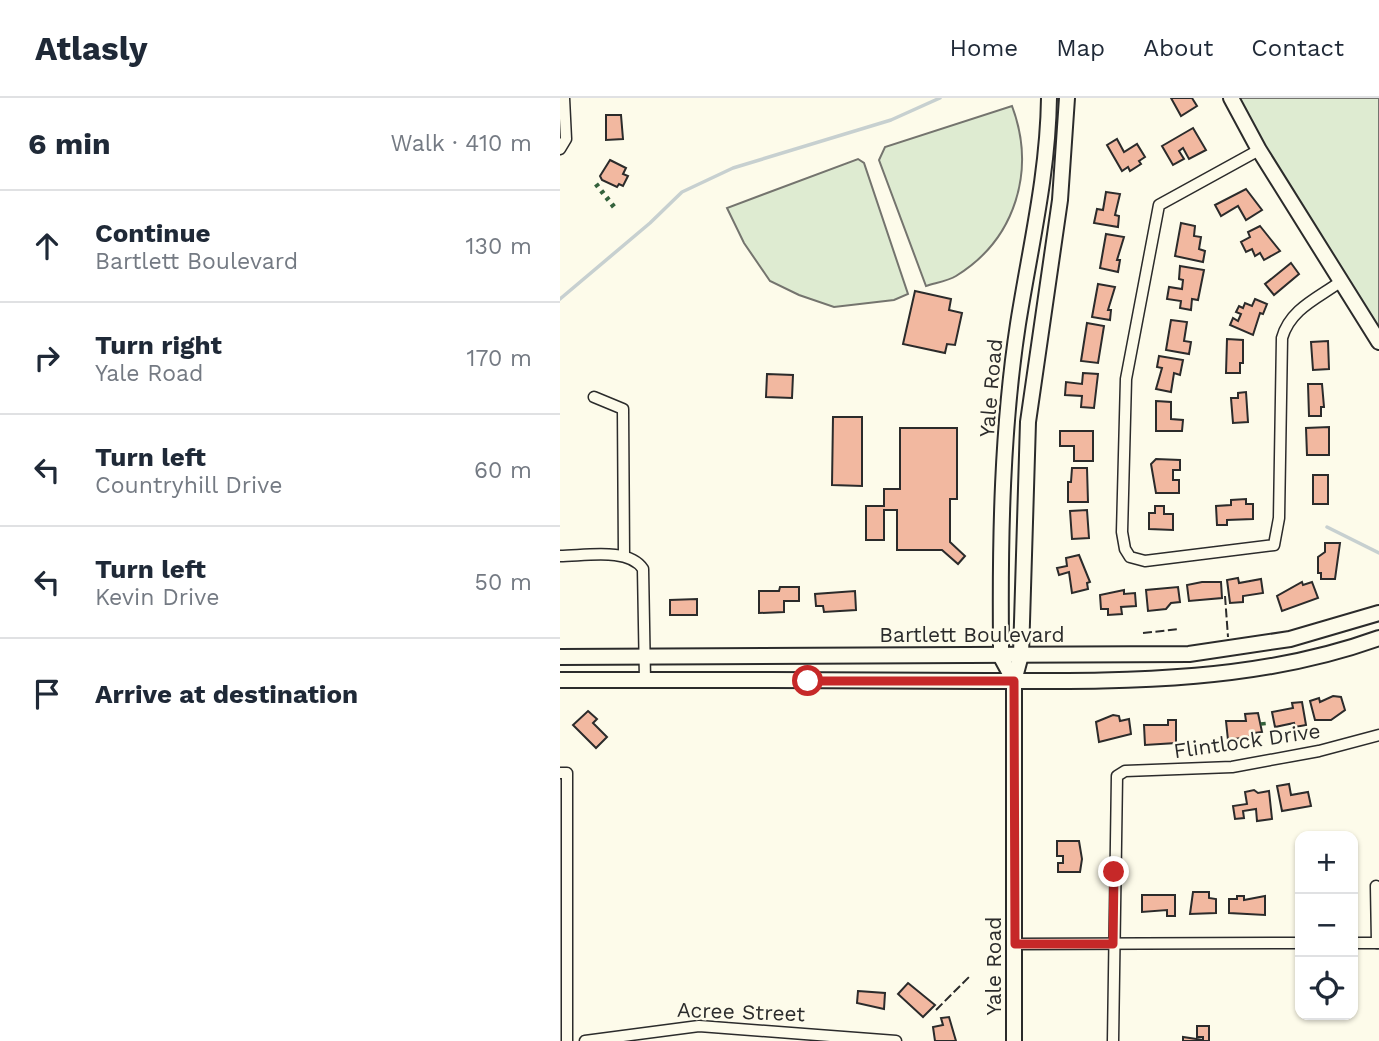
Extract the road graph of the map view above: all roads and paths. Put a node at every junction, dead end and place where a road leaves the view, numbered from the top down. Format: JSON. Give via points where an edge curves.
{"nodes":[{"id":1,"x":564,"y":98,"type":"edge"},
{"id":2,"x":1049,"y":98,"type":"edge"},
{"id":3,"x":1067,"y":98,"type":"edge"},
{"id":4,"x":1231,"y":98,"type":"edge"},
{"id":5,"x":565,"y":150,"type":"edge"},
{"id":6,"x":1259,"y":150,"type":"junction"},
{"id":7,"x":1340,"y":282,"type":"junction"},
{"id":8,"x":1379,"y":342,"type":"edge"},
{"id":9,"x":594,"y":397,"type":"dead end"},
{"id":10,"x":560,"y":556,"type":"edge"},
{"id":11,"x":624,"y":556,"type":"junction"},
{"id":12,"x":1379,"y":613,"type":"edge"},
{"id":13,"x":1379,"y":638,"type":"edge"},
{"id":14,"x":1278,"y":642,"type":"junction"},
{"id":15,"x":1021,"y":655,"type":"junction"},
{"id":16,"x":804,"y":656,"type":"junction"},
{"id":17,"x":560,"y":657,"type":"edge"},
{"id":18,"x":645,"y":657,"type":"junction"},
{"id":19,"x":1002,"y":657,"type":"junction"},
{"id":20,"x":1283,"y":666,"type":"junction"},
{"id":21,"x":560,"y":680,"type":"edge"},
{"id":22,"x":645,"y":680,"type":"junction"},
{"id":23,"x":804,"y":681,"type":"junction"},
{"id":24,"x":1014,"y":681,"type":"junction"},
{"id":25,"x":1379,"y":735,"type":"edge"},
{"id":26,"x":564,"y":773,"type":"edge"},
{"id":27,"x":1376,"y":886,"type":"dead end"},
{"id":28,"x":1295,"y":943,"type":"edge"},
{"id":29,"x":1358,"y":943,"type":"edge"},
{"id":30,"x":1378,"y":943,"type":"edge"},
{"id":31,"x":1015,"y":944,"type":"junction"},
{"id":32,"x":1113,"y":944,"type":"junction"},
{"id":33,"x":567,"y":1041,"type":"edge"},
{"id":34,"x":585,"y":1041,"type":"edge"},
{"id":35,"x":897,"y":1041,"type":"edge"},
{"id":36,"x":1014,"y":1041,"type":"edge"},
{"id":37,"x":1113,"y":1041,"type":"edge"}],
"edges":[{"from":1,"to":5,"type":"street"},
{"from":2,"to":19,"type":"main road","name":"Yale Road","via":[[1043,187],[1018,324],[1009,417]]},
{"from":3,"to":15,"type":"main road","name":"Yale Road","via":[[1060,200],[1028,422]]},
{"from":4,"to":6,"type":"main road"},
{"from":6,"to":7,"type":"main road"},
{"from":6,"to":7,"type":"street","via":[[1155,202],[1126,379],[1122,532],[1126,553],[1135,560],[1274,545],[1279,518],[1282,338],[1300,309]]},
{"from":7,"to":8,"type":"main road"},
{"from":9,"to":11,"type":"street","via":[[623,409]]},
{"from":10,"to":11,"type":"street"},
{"from":11,"to":18,"type":"street","via":[[638,561],[643,569]]},
{"from":12,"to":14,"type":"main road","name":"Bartlett Boulevard"},
{"from":13,"to":20,"type":"main road"},
{"from":14,"to":15,"type":"main road","name":"Bartlett Boulevard","via":[[1189,654]]},
{"from":14,"to":20,"type":"main road"},
{"from":15,"to":19,"type":"main road","name":"Bartlett Boulevard"},
{"from":15,"to":24,"type":"main road","name":"Yale Road"},
{"from":16,"to":18,"type":"main road","name":"Bartlett Boulevard"},
{"from":16,"to":19,"type":"main road","name":"Bartlett Boulevard"},
{"from":16,"to":23,"type":"main road"},
{"from":17,"to":18,"type":"main road","name":"Bartlett Boulevard"},
{"from":18,"to":22,"type":"street"},
{"from":19,"to":24,"type":"main road","name":"Yale Road"},
{"from":20,"to":24,"type":"main road","via":[[1192,678]]},
{"from":21,"to":22,"type":"main road"},
{"from":22,"to":23,"type":"main road"},
{"from":23,"to":24,"type":"main road"},
{"from":24,"to":31,"type":"main road","name":"Yale Road"},
{"from":25,"to":32,"type":"street","name":"Flintlock Drive","via":[[1268,762],[1118,774]]},
{"from":26,"to":33,"type":"street"},
{"from":27,"to":30,"type":"street"},
{"from":28,"to":32,"type":"street"},
{"from":29,"to":30,"type":"street"},
{"from":31,"to":32,"type":"street"},
{"from":31,"to":36,"type":"main road","name":"Yale Road"},
{"from":32,"to":37,"type":"street"},
{"from":34,"to":35,"type":"street","name":"Acree Street","via":[[699,1026]]}]}
